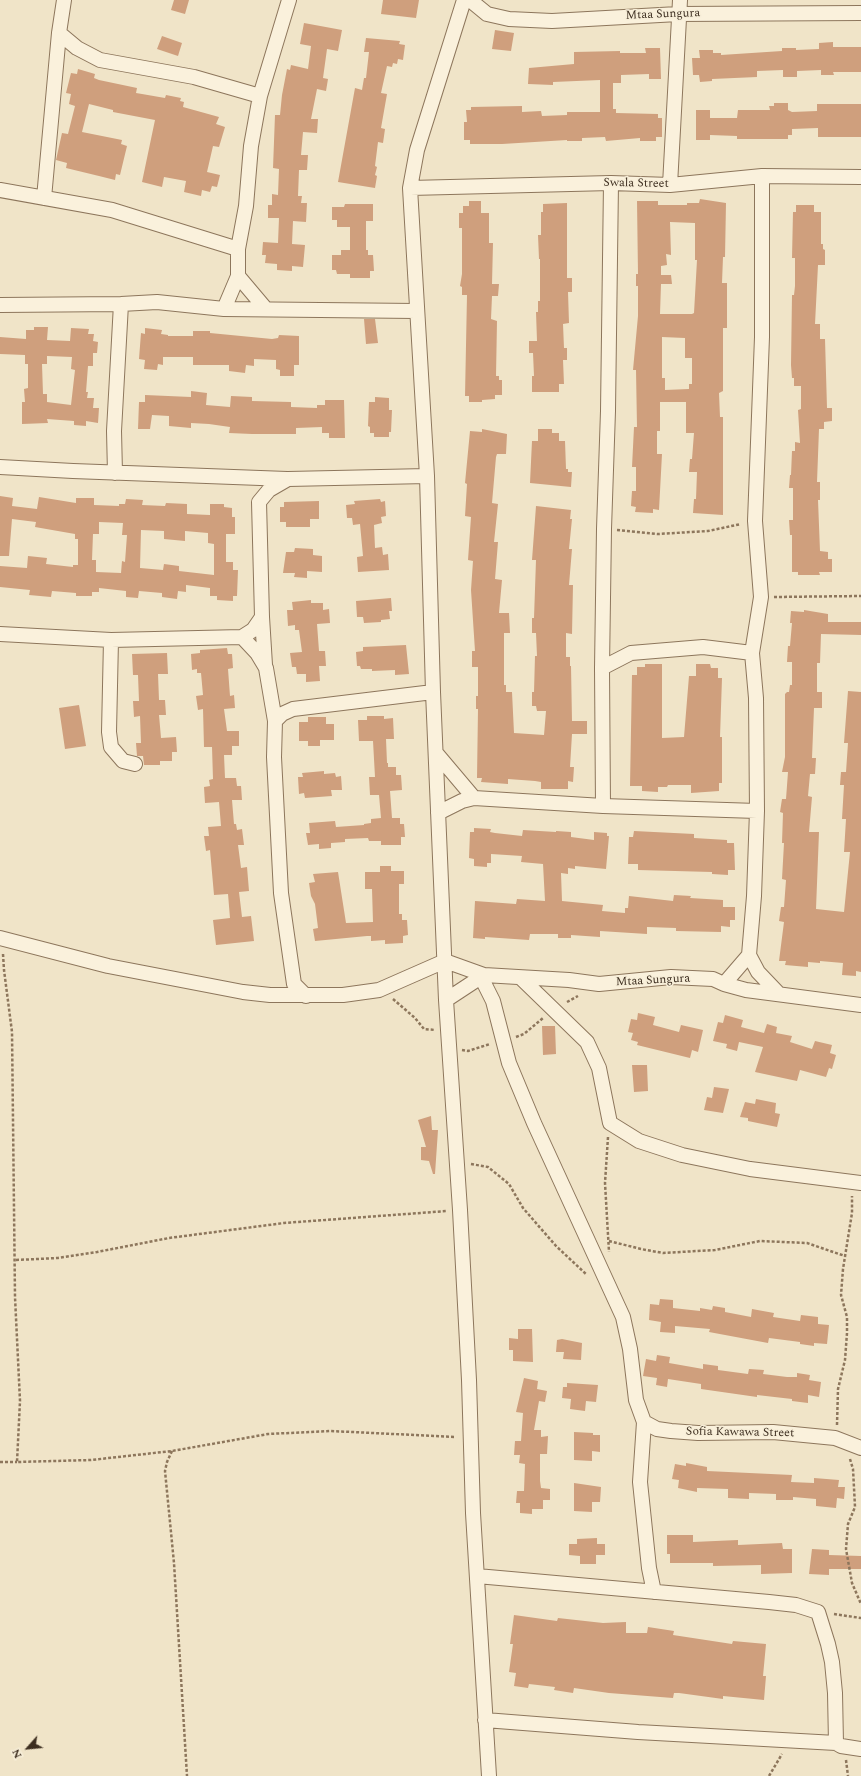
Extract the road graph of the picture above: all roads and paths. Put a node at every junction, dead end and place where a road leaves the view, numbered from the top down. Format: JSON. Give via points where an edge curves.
{"nodes":[{"id":1,"x":64,"y":0,"type":"edge"},
{"id":2,"x":289,"y":0,"type":"edge"},
{"id":3,"x":464,"y":0,"type":"edge"},
{"id":4,"x":470,"y":0,"type":"edge"},
{"id":5,"x":680,"y":0,"type":"edge"},
{"id":6,"x":861,"y":13,"type":"edge"},
{"id":7,"x":678,"y":14,"type":"junction"},
{"id":8,"x":59,"y":33,"type":"junction"},
{"id":9,"x":260,"y":96,"type":"junction"},
{"id":10,"x":762,"y":176,"type":"junction"},
{"id":11,"x":861,"y":177,"type":"edge"},
{"id":12,"x":611,"y":183,"type":"junction"},
{"id":13,"x":670,"y":185,"type":"junction"},
{"id":14,"x":410,"y":188,"type":"junction"},
{"id":15,"x":0,"y":190,"type":"edge"},
{"id":16,"x":44,"y":198,"type":"junction"},
{"id":17,"x":238,"y":250,"type":"junction"},
{"id":18,"x":238,"y":276,"type":"junction"},
{"id":19,"x":121,"y":304,"type":"junction"},
{"id":20,"x":0,"y":305,"type":"edge"},
{"id":21,"x":264,"y":308,"type":"junction"},
{"id":22,"x":224,"y":309,"type":"junction"},
{"id":23,"x":416,"y":311,"type":"junction"},
{"id":24,"x":0,"y":467,"type":"edge"},
{"id":25,"x":115,"y":473,"type":"junction"},
{"id":26,"x":427,"y":476,"type":"junction"},
{"id":27,"x":288,"y":479,"type":"junction"},
{"id":28,"x":755,"y":521,"type":"junction"},
{"id":29,"x":604,"y":529,"type":"junction"},
{"id":30,"x":861,"y":596,"type":"edge"},
{"id":31,"x":761,"y":597,"type":"junction"},
{"id":32,"x":262,"y":618,"type":"junction"},
{"id":33,"x":0,"y":634,"type":"edge"},
{"id":34,"x":242,"y":637,"type":"junction"},
{"id":35,"x":111,"y":640,"type":"junction"},
{"id":36,"x":752,"y":653,"type":"junction"},
{"id":37,"x":266,"y":668,"type":"junction"},
{"id":38,"x":602,"y":668,"type":"junction"},
{"id":39,"x":433,"y":692,"type":"junction"},
{"id":40,"x":272,"y":695,"type":"junction"},
{"id":41,"x":293,"y":709,"type":"junction"},
{"id":42,"x":276,"y":721,"type":"junction"},
{"id":43,"x":436,"y":753,"type":"junction"},
{"id":44,"x":135,"y":764,"type":"dead end"},
{"id":45,"x":474,"y":798,"type":"junction"},
{"id":46,"x":603,"y":806,"type":"junction"},
{"id":47,"x":757,"y":811,"type":"junction"},
{"id":48,"x":438,"y":813,"type":"junction"},
{"id":49,"x":2,"y":939,"type":"edge"},
{"id":50,"x":749,"y":955,"type":"junction"},
{"id":51,"x":445,"y":961,"type":"junction"},
{"id":52,"x":482,"y":976,"type":"junction"},
{"id":53,"x":522,"y":979,"type":"junction"},
{"id":54,"x":724,"y":984,"type":"junction"},
{"id":55,"x":379,"y":990,"type":"junction"},
{"id":56,"x":779,"y":994,"type":"junction"},
{"id":57,"x":306,"y":996,"type":"junction"},
{"id":58,"x":446,"y":1000,"type":"junction"},
{"id":59,"x":861,"y":1005,"type":"edge"},
{"id":60,"x":554,"y":1010,"type":"junction"},
{"id":61,"x":450,"y":1032,"type":"junction"},
{"id":62,"x":502,"y":1040,"type":"junction"},
{"id":63,"x":450,"y":1049,"type":"junction"},
{"id":64,"x":610,"y":1123,"type":"junction"},
{"id":65,"x":457,"y":1162,"type":"junction"},
{"id":66,"x":856,"y":1182,"type":"edge"},
{"id":67,"x":460,"y":1210,"type":"junction"},
{"id":68,"x":609,"y":1241,"type":"junction"},
{"id":69,"x":609,"y":1253,"type":"dead end"},
{"id":70,"x":845,"y":1256,"type":"junction"},
{"id":71,"x":16,"y":1260,"type":"junction"},
{"id":72,"x":590,"y":1278,"type":"dead end"},
{"id":73,"x":644,"y":1422,"type":"junction"},
{"id":74,"x":658,"y":1429,"type":"junction"},
{"id":75,"x":471,"y":1438,"type":"junction"},
{"id":76,"x":643,"y":1439,"type":"junction"},
{"id":77,"x":844,"y":1441,"type":"junction"},
{"id":78,"x":861,"y":1448,"type":"edge"},
{"id":79,"x":172,"y":1451,"type":"junction"},
{"id":80,"x":0,"y":1462,"type":"edge"},
{"id":81,"x":17,"y":1462,"type":"junction"},
{"id":82,"x":477,"y":1576,"type":"junction"},
{"id":83,"x":654,"y":1592,"type":"junction"},
{"id":84,"x":861,"y":1604,"type":"edge"},
{"id":85,"x":818,"y":1612,"type":"junction"},
{"id":86,"x":861,"y":1618,"type":"edge"},
{"id":87,"x":485,"y":1720,"type":"junction"},
{"id":88,"x":791,"y":1740,"type":"junction"},
{"id":89,"x":836,"y":1743,"type":"junction"},
{"id":90,"x":861,"y":1749,"type":"edge"},
{"id":91,"x":187,"y":1776,"type":"edge"},
{"id":92,"x":489,"y":1776,"type":"edge"},
{"id":93,"x":769,"y":1776,"type":"edge"}],
"edges":[{"from":1,"to":8,"type":"street"},
{"from":2,"to":9,"type":"street"},
{"from":3,"to":14,"type":"street","via":[[417,150]]},
{"from":4,"to":7,"type":"street","name":"Mtaa Sungura","via":[[487,14],[509,19],[552,21]]},
{"from":5,"to":7,"type":"street"},
{"from":6,"to":7,"type":"street","name":"Mtaa Sungura"},
{"from":7,"to":13,"type":"street"},
{"from":8,"to":9,"type":"street","via":[[77,48],[100,60],[194,77]]},
{"from":8,"to":16,"type":"street"},
{"from":9,"to":17,"type":"street"},
{"from":10,"to":11,"type":"street","name":"Swala Street"},
{"from":10,"to":13,"type":"street","name":"Swala Street"},
{"from":10,"to":28,"type":"street","via":[[762,337]]},
{"from":12,"to":13,"type":"street","name":"Swala Street"},
{"from":12,"to":14,"type":"street","name":"Swala Street"},
{"from":12,"to":29,"type":"street"},
{"from":14,"to":23,"type":"street"},
{"from":15,"to":16,"type":"street"},
{"from":16,"to":17,"type":"street","via":[[112,210]]},
{"from":17,"to":18,"type":"street"},
{"from":18,"to":21,"type":"street"},
{"from":18,"to":22,"type":"street"},
{"from":19,"to":20,"type":"street"},
{"from":19,"to":22,"type":"street","via":[[157,302]]},
{"from":19,"to":25,"type":"street","via":[[114,431]]},
{"from":21,"to":22,"type":"street"},
{"from":21,"to":23,"type":"street"},
{"from":23,"to":26,"type":"street"},
{"from":24,"to":25,"type":"street"},
{"from":25,"to":27,"type":"street"},
{"from":26,"to":27,"type":"street"},
{"from":26,"to":39,"type":"street"},
{"from":27,"to":32,"type":"street","via":[[269,490],[259,502]]},
{"from":28,"to":29,"type":"path","via":[[708,531],[658,534]]},
{"from":28,"to":31,"type":"street"},
{"from":29,"to":38,"type":"street"},
{"from":30,"to":31,"type":"path"},
{"from":31,"to":36,"type":"street"},
{"from":32,"to":34,"type":"street","via":[[253,630]]},
{"from":32,"to":37,"type":"street"},
{"from":33,"to":35,"type":"street"},
{"from":34,"to":35,"type":"street"},
{"from":34,"to":37,"type":"street"},
{"from":35,"to":44,"type":"street","via":[[111,747],[123,762]]},
{"from":36,"to":38,"type":"street","via":[[703,647],[651,651],[631,653]]},
{"from":36,"to":47,"type":"street","via":[[756,698]]},
{"from":37,"to":40,"type":"street"},
{"from":38,"to":46,"type":"street"},
{"from":39,"to":41,"type":"street"},
{"from":39,"to":43,"type":"street"},
{"from":40,"to":41,"type":"street"},
{"from":40,"to":42,"type":"street"},
{"from":41,"to":42,"type":"street","via":[[282,714]]},
{"from":42,"to":57,"type":"street","via":[[274,756],[281,893],[294,984]]},
{"from":43,"to":45,"type":"street"},
{"from":43,"to":48,"type":"street"},
{"from":45,"to":46,"type":"street"},
{"from":45,"to":48,"type":"street"},
{"from":46,"to":47,"type":"street"},
{"from":47,"to":50,"type":"street"},
{"from":48,"to":51,"type":"street"},
{"from":49,"to":57,"type":"street","via":[[108,966],[216,987]]},
{"from":49,"to":71,"type":"path","via":[[12,1032]]},
{"from":50,"to":54,"type":"street"},
{"from":50,"to":56,"type":"street","via":[[758,972]]},
{"from":51,"to":52,"type":"street","name":"Mtaa Sungura"},
{"from":51,"to":55,"type":"street"},
{"from":51,"to":58,"type":"street"},
{"from":52,"to":53,"type":"street","name":"Mtaa Sungura"},
{"from":52,"to":58,"type":"street"},
{"from":52,"to":62,"type":"street","via":[[493,1001]]},
{"from":53,"to":54,"type":"street","name":"Mtaa Sungura","via":[[569,980],[599,984],[671,977],[713,979]]},
{"from":53,"to":60,"type":"street"},
{"from":54,"to":56,"type":"street","name":"Mtaa Sungura"},
{"from":55,"to":57,"type":"street","via":[[344,995]]},
{"from":55,"to":61,"type":"path","via":[[405,1008],[424,1030]]},
{"from":56,"to":59,"type":"street","name":"Mtaa Sungura"},
{"from":58,"to":61,"type":"street"},
{"from":60,"to":62,"type":"path","via":[[524,1034]]},
{"from":60,"to":64,"type":"street","via":[[587,1042],[598,1068]]},
{"from":61,"to":63,"type":"street"},
{"from":62,"to":63,"type":"path","via":[[468,1051]]},
{"from":62,"to":73,"type":"street","via":[[534,1123],[622,1317],[630,1349],[636,1400]]},
{"from":63,"to":65,"type":"street"},
{"from":64,"to":66,"type":"street","via":[[639,1141],[682,1155],[750,1169]]},
{"from":64,"to":68,"type":"path","via":[[605,1183]]},
{"from":65,"to":67,"type":"street"},
{"from":65,"to":72,"type":"path","via":[[488,1167],[509,1184],[527,1213],[556,1246]]},
{"from":66,"to":70,"type":"path"},
{"from":67,"to":71,"type":"path","via":[[284,1223],[169,1238],[58,1258]]},
{"from":67,"to":75,"type":"street"},
{"from":68,"to":69,"type":"path"},
{"from":68,"to":70,"type":"path","via":[[663,1253],[715,1250],[760,1241],[808,1243]]},
{"from":70,"to":77,"type":"path","via":[[841,1295],[847,1318],[847,1333],[845,1360],[838,1389],[836,1424]]},
{"from":71,"to":81,"type":"path","via":[[15,1297],[20,1401]]},
{"from":73,"to":74,"type":"street","name":"Sofia Kawawa Street"},
{"from":73,"to":76,"type":"street"},
{"from":74,"to":76,"type":"street"},
{"from":74,"to":77,"type":"street","name":"Sofia Kawawa Street","via":[[698,1433],[773,1432]]},
{"from":75,"to":79,"type":"path","via":[[331,1431],[268,1434]]},
{"from":75,"to":82,"type":"street"},
{"from":76,"to":83,"type":"street","via":[[640,1482]]},
{"from":77,"to":78,"type":"street","name":"Sofia Kawawa Street"},
{"from":77,"to":84,"type":"path","via":[[854,1469],[855,1507],[848,1524],[846,1549],[852,1583]]},
{"from":79,"to":81,"type":"path","via":[[91,1460]]},
{"from":79,"to":91,"type":"path","via":[[165,1471]]},
{"from":80,"to":81,"type":"path"},
{"from":82,"to":83,"type":"street"},
{"from":82,"to":87,"type":"street"},
{"from":83,"to":85,"type":"street","via":[[796,1605]]},
{"from":85,"to":86,"type":"path"},
{"from":85,"to":89,"type":"street","via":[[832,1662]]},
{"from":87,"to":88,"type":"street"},
{"from":87,"to":92,"type":"street"},
{"from":88,"to":89,"type":"street"},
{"from":88,"to":93,"type":"path"},
{"from":89,"to":90,"type":"street"}]}
